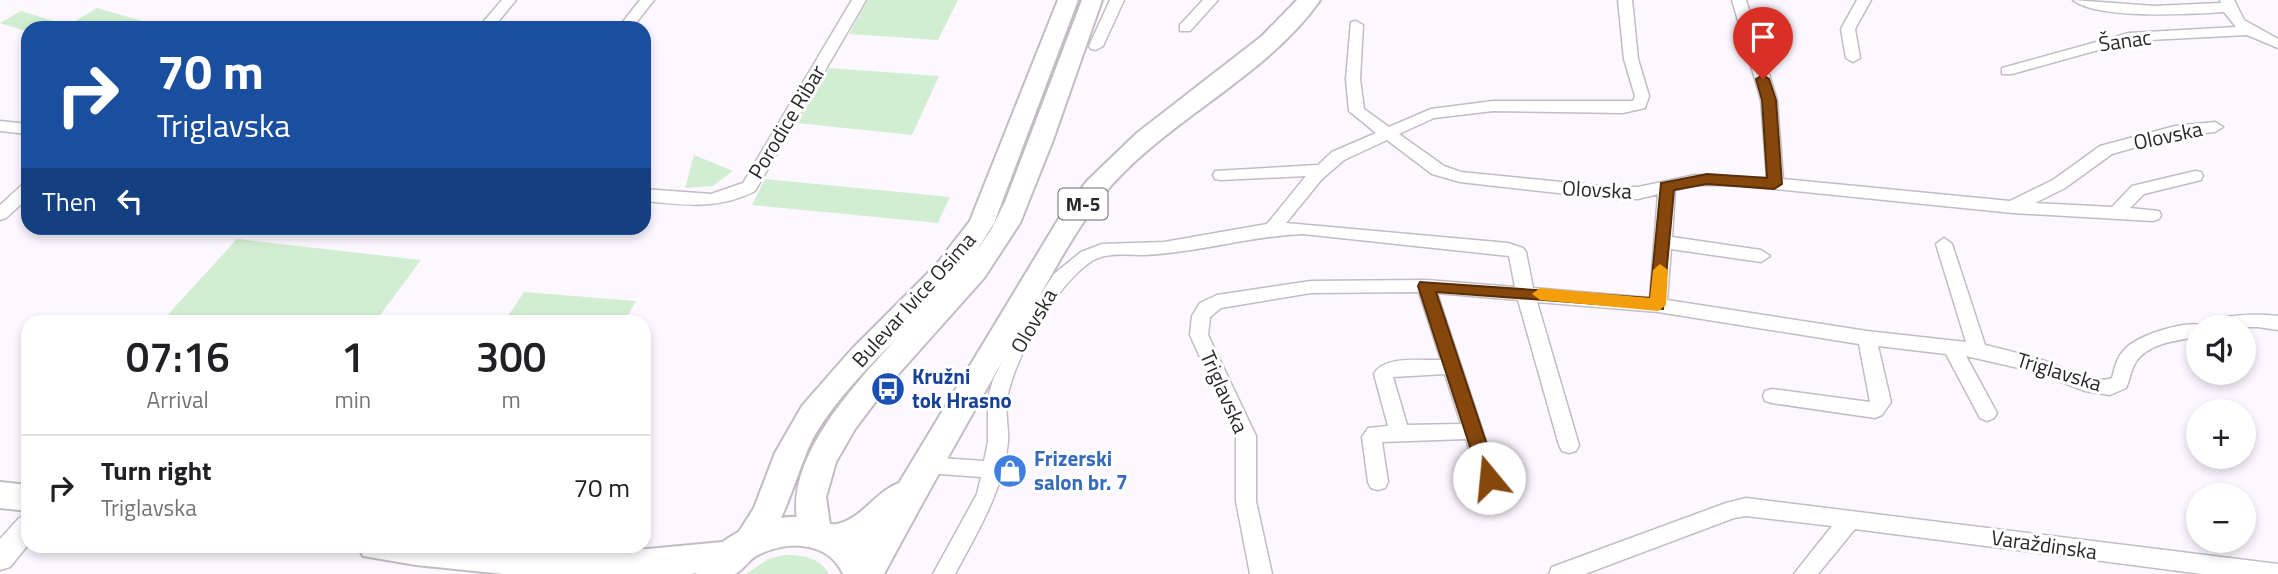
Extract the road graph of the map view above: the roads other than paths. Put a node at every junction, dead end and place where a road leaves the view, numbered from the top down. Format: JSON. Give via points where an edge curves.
{"nodes":[{"id":1,"x":509,"y":0,"type":"edge"},
{"id":2,"x":647,"y":0,"type":"edge"},
{"id":3,"x":859,"y":0,"type":"edge"},
{"id":4,"x":1068,"y":0,"type":"edge"},
{"id":5,"x":1092,"y":0,"type":"edge"},
{"id":6,"x":1117,"y":0,"type":"edge"},
{"id":7,"x":1211,"y":0,"type":"edge"},
{"id":8,"x":1309,"y":0,"type":"edge"},
{"id":9,"x":1625,"y":0,"type":"edge"},
{"id":10,"x":1739,"y":0,"type":"edge"},
{"id":11,"x":1864,"y":0,"type":"edge"},
{"id":12,"x":2080,"y":0,"type":"edge"},
{"id":13,"x":2228,"y":4,"type":"edge"},
{"id":14,"x":491,"y":21,"type":"edge"},
{"id":15,"x":630,"y":21,"type":"edge"},
{"id":16,"x":1356,"y":25,"type":"dead end"},
{"id":17,"x":1185,"y":28,"type":"dead end"},
{"id":18,"x":2247,"y":32,"type":"junction"},
{"id":19,"x":2278,"y":44,"type":"edge"},
{"id":20,"x":1096,"y":46,"type":"dead end"},
{"id":21,"x":1853,"y":58,"type":"dead end"},
{"id":22,"x":2007,"y":71,"type":"dead end"},
{"id":23,"x":0,"y":126,"type":"edge"},
{"id":24,"x":2215,"y":127,"type":"dead end"},
{"id":25,"x":21,"y":128,"type":"edge"},
{"id":26,"x":1391,"y":133,"type":"junction"},
{"id":27,"x":1321,"y":170,"type":"junction"},
{"id":28,"x":1221,"y":175,"type":"dead end"},
{"id":29,"x":2195,"y":176,"type":"dead end"},
{"id":30,"x":1774,"y":184,"type":"junction"},
{"id":31,"x":1667,"y":186,"type":"junction"},
{"id":32,"x":21,"y":195,"type":"edge"},
{"id":33,"x":651,"y":196,"type":"edge"},
{"id":34,"x":2013,"y":207,"type":"junction"},
{"id":35,"x":0,"y":214,"type":"edge"},
{"id":36,"x":2116,"y":214,"type":"junction"},
{"id":37,"x":2153,"y":215,"type":"dead end"},
{"id":38,"x":1272,"y":229,"type":"junction"},
{"id":39,"x":1662,"y":242,"type":"junction"},
{"id":40,"x":1944,"y":244,"type":"dead end"},
{"id":41,"x":1761,"y":256,"type":"dead end"},
{"id":42,"x":1426,"y":286,"type":"junction"},
{"id":43,"x":1525,"y":292,"type":"junction"},
{"id":44,"x":1658,"y":305,"type":"junction"},
{"id":45,"x":2256,"y":320,"type":"edge"},
{"id":46,"x":2278,"y":323,"type":"edge"},
{"id":47,"x":2186,"y":332,"type":"edge"},
{"id":48,"x":1867,"y":338,"type":"junction"},
{"id":49,"x":1952,"y":347,"type":"junction"},
{"id":50,"x":1978,"y":350,"type":"junction"},
{"id":51,"x":1454,"y":366,"type":"junction"},
{"id":52,"x":1772,"y":396,"type":"dead end"},
{"id":53,"x":1987,"y":413,"type":"dead end"},
{"id":54,"x":1474,"y":431,"type":"junction"},
{"id":55,"x":1400,"y":433,"type":"junction"},
{"id":56,"x":1569,"y":445,"type":"dead end"},
{"id":57,"x":926,"y":465,"type":"junction"},
{"id":58,"x":994,"y":470,"type":"junction"},
{"id":59,"x":1378,"y":482,"type":"dead end"},
{"id":60,"x":0,"y":495,"type":"edge"},
{"id":61,"x":21,"y":497,"type":"edge"},
{"id":62,"x":1496,"y":502,"type":"dead end"},
{"id":63,"x":1852,"y":519,"type":"junction"},
{"id":64,"x":21,"y":534,"type":"edge"},
{"id":65,"x":825,"y":536,"type":"junction"},
{"id":66,"x":424,"y":553,"type":"edge"},
{"id":67,"x":731,"y":557,"type":"edge"},
{"id":68,"x":0,"y":558,"type":"edge"},
{"id":69,"x":2278,"y":573,"type":"edge"},
{"id":70,"x":576,"y":574,"type":"edge"},
{"id":71,"x":860,"y":574,"type":"edge"},
{"id":72,"x":866,"y":574,"type":"edge"},
{"id":73,"x":944,"y":574,"type":"edge"},
{"id":74,"x":1261,"y":574,"type":"edge"},
{"id":75,"x":1560,"y":574,"type":"edge"},
{"id":76,"x":1805,"y":574,"type":"edge"}],
"edges":[{"from":1,"to":14,"type":"street"},
{"from":2,"to":15,"type":"street"},
{"from":3,"to":33,"type":"street","name":"Porodice Ribar","via":[[750,187],[710,201]]},
{"from":4,"to":67,"type":"main road","name":"Bulevar Ivice Osima","via":[[982,223],[923,296],[821,402],[790,454],[771,511]]},
{"from":5,"to":65,"type":"main road","name":"Bulevar Ivice Osima","via":[[1041,142],[996,243],[969,280],[850,411],[821,457],[808,499],[809,518]]},
{"from":6,"to":20,"type":"street"},
{"from":7,"to":17,"type":"street"},
{"from":8,"to":57,"type":"main road","number":"M-5","via":[[1270,41],[1146,139],[1096,187],[1067,227]]},
{"from":9,"to":26,"type":"street","via":[[1640,105],[1449,109]]},
{"from":10,"to":30,"type":"street","via":[[1769,100]]},
{"from":11,"to":21,"type":"street","via":[[1848,29]]},
{"from":12,"to":13,"type":"street","via":[[2119,9],[2180,11]]},
{"from":13,"to":18,"type":"street"},
{"from":16,"to":26,"type":"street","name":"Olovska","via":[[1355,107]]},
{"from":18,"to":19,"type":"street","name":"Šanac"},
{"from":18,"to":22,"type":"street","name":"Šanac","via":[[2129,37]]},
{"from":23,"to":25,"type":"street"},
{"from":24,"to":34,"type":"street","name":"Olovska","via":[[2175,131],[2106,150],[2059,184]]},
{"from":26,"to":27,"type":"street","via":[[1338,156]]},
{"from":26,"to":31,"type":"street","name":"Olovska","via":[[1438,170],[1460,177],[1612,193]]},
{"from":27,"to":28,"type":"street"},
{"from":27,"to":38,"type":"street"},
{"from":29,"to":36,"type":"street","via":[[2138,190]]},
{"from":30,"to":31,"type":"street","name":"Olovska","via":[[1707,179]]},
{"from":30,"to":34,"type":"street","name":"Olovska"},
{"from":31,"to":39,"type":"street"},
{"from":32,"to":35,"type":"street"},
{"from":34,"to":36,"type":"street","name":"Olovska"},
{"from":36,"to":37,"type":"street","name":"Olovska"},
{"from":38,"to":43,"type":"street","name":"Olovska","via":[[1303,228],[1508,249],[1517,252]]},
{"from":38,"to":58,"type":"street","name":"Olovska","via":[[1164,248],[1114,247],[1074,265],[1052,288],[1002,380]]},
{"from":39,"to":41,"type":"street"},
{"from":39,"to":44,"type":"street"},
{"from":40,"to":50,"type":"street"},
{"from":42,"to":43,"type":"street","name":"Triglavska"},
{"from":42,"to":51,"type":"street"},
{"from":42,"to":74,"type":"street","name":"Triglavska","via":[[1311,287],[1217,302],[1201,316],[1199,335],[1246,436],[1246,502]]},
{"from":43,"to":44,"type":"street","name":"Triglavska"},
{"from":43,"to":56,"type":"street"},
{"from":44,"to":48,"type":"street","name":"Triglavska"},
{"from":45,"to":46,"type":"street"},
{"from":47,"to":50,"type":"street","name":"Triglavska","via":[[2157,338],[2142,348],[2126,362],[2119,383],[2110,388]]},
{"from":48,"to":49,"type":"street","name":"Triglavska"},
{"from":48,"to":52,"type":"street","via":[[1881,402],[1875,410]]},
{"from":49,"to":50,"type":"street","name":"Triglavska"},
{"from":49,"to":53,"type":"street"},
{"from":51,"to":54,"type":"street"},
{"from":51,"to":55,"type":"street","via":[[1383,374]]},
{"from":54,"to":55,"type":"street"},
{"from":54,"to":62,"type":"street"},
{"from":55,"to":59,"type":"street","via":[[1380,432],[1371,437]]},
{"from":57,"to":58,"type":"street"},
{"from":57,"to":65,"type":"main road","number":"M-5","via":[[878,519]]},
{"from":57,"to":72,"type":"main road","number":"M-5"},
{"from":58,"to":73,"type":"street","name":"Olovska","via":[[980,513]]},
{"from":60,"to":61,"type":"main road"},
{"from":63,"to":69,"type":"street","name":"Varaždinska"},
{"from":63,"to":75,"type":"street","name":"Varaždinska","via":[[1733,509]]},
{"from":63,"to":76,"type":"street"},
{"from":64,"to":68,"type":"street"},
{"from":65,"to":67,"type":"main road","number":"M-5","via":[[793,530],[771,534]]},
{"from":65,"to":71,"type":"main road","via":[[848,551]]},
{"from":66,"to":70,"type":"main road"},
{"from":67,"to":70,"type":"main road","via":[[668,572]]}]}
